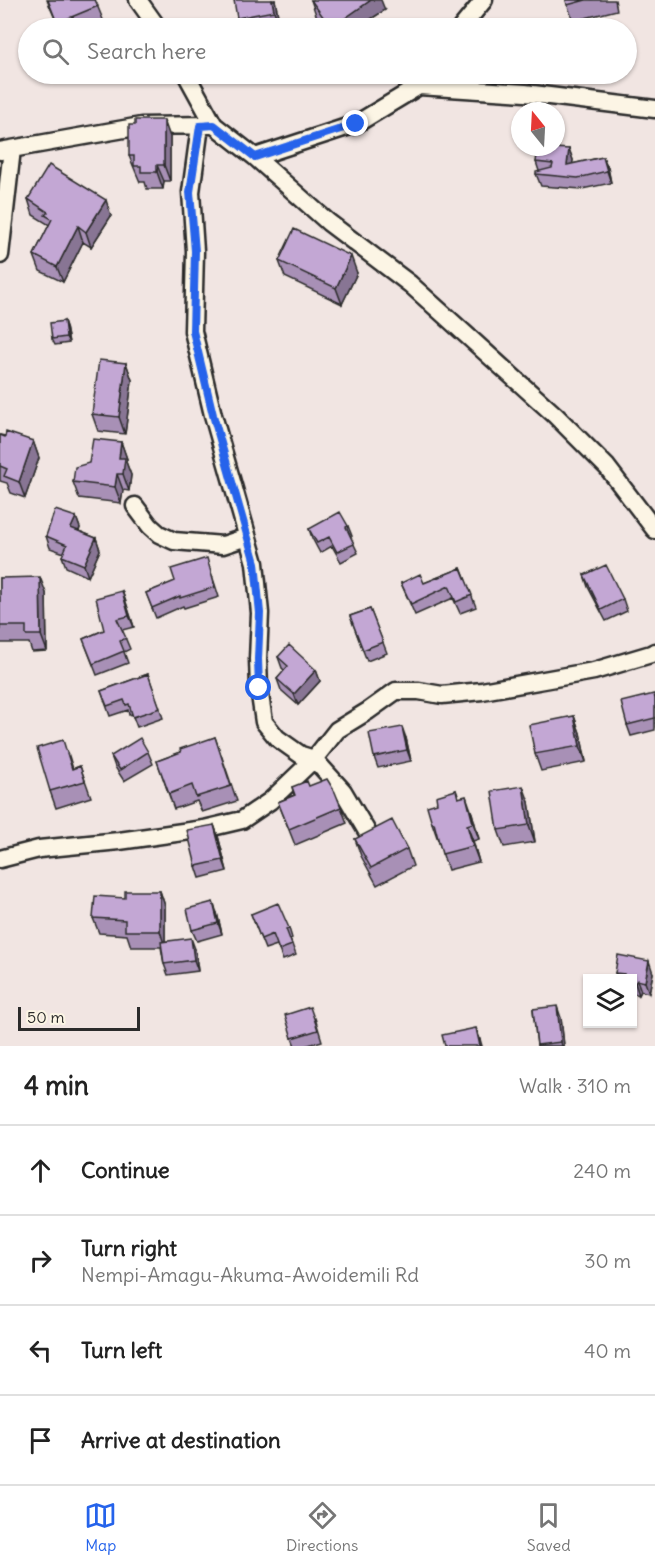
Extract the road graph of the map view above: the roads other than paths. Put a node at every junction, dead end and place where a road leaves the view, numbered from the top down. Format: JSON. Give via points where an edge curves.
{"nodes":[{"id":1,"x":138,"y":0,"type":"edge"},
{"id":2,"x":484,"y":0,"type":"edge"},
{"id":3,"x":151,"y":18,"type":"edge"},
{"id":4,"x":469,"y":18,"type":"edge"},
{"id":5,"x":190,"y":84,"type":"edge"},
{"id":6,"x":418,"y":84,"type":"edge"},
{"id":7,"x":455,"y":84,"type":"edge"},
{"id":8,"x":655,"y":109,"type":"edge"},
{"id":9,"x":207,"y":126,"type":"junction"},
{"id":10,"x":6,"y":150,"type":"edge"},
{"id":11,"x":255,"y":157,"type":"junction"},
{"id":12,"x":0,"y":255,"type":"edge"},
{"id":13,"x":135,"y":506,"type":"dead end"},
{"id":14,"x":655,"y":530,"type":"edge"},
{"id":15,"x":247,"y":537,"type":"junction"},
{"id":16,"x":655,"y":652,"type":"edge"},
{"id":17,"x":314,"y":759,"type":"junction"},
{"id":18,"x":369,"y":835,"type":"edge"},
{"id":19,"x":0,"y":859,"type":"edge"}],
"edges":[{"from":1,"to":3,"type":"street"},
{"from":2,"to":4,"type":"street"},
{"from":5,"to":9,"type":"street"},
{"from":6,"to":11,"type":"street","via":[[356,124]]},
{"from":7,"to":8,"type":"street"},
{"from":9,"to":10,"type":"street","via":[[141,126]]},
{"from":9,"to":11,"type":"street"},
{"from":9,"to":15,"type":"street","via":[[190,192],[195,251],[193,331]]},
{"from":10,"to":12,"type":"street"},
{"from":11,"to":14,"type":"street","via":[[328,222],[410,284],[555,415],[607,467]]},
{"from":13,"to":15,"type":"street","via":[[150,526],[174,541],[223,545]]},
{"from":15,"to":17,"type":"street","via":[[255,563],[260,613],[258,669],[264,722],[277,738]]},
{"from":16,"to":17,"type":"street","via":[[594,671],[482,691],[442,695],[396,691],[337,730]]},
{"from":17,"to":18,"type":"street","via":[[343,790]]},
{"from":17,"to":19,"type":"street","via":[[270,801],[242,820],[204,829],[39,849]]}]}
